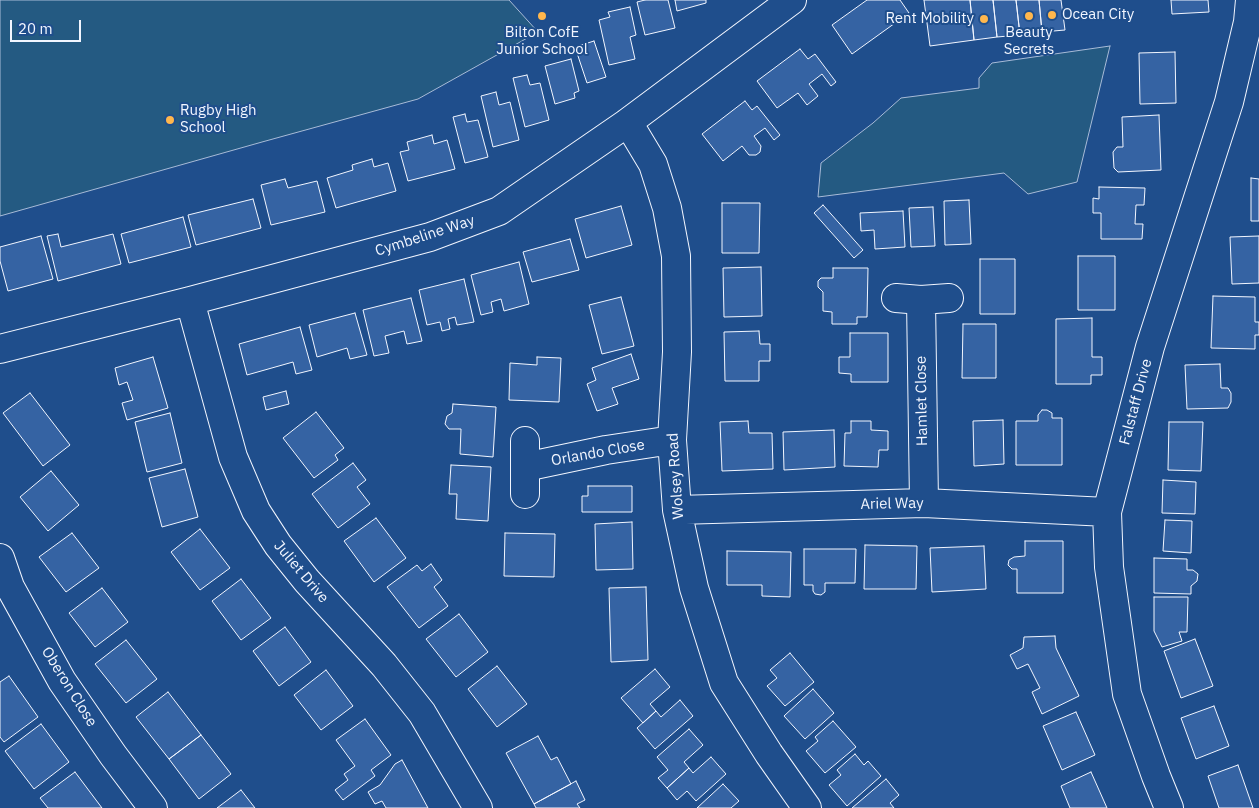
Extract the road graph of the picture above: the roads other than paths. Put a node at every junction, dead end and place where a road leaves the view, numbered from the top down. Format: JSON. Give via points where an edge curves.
{"nodes":[{"id":1,"x":792,"y":0,"type":"edge"},
{"id":2,"x":1250,"y":0,"type":"edge"},
{"id":3,"x":626,"y":123,"type":"junction"},
{"id":4,"x":949,"y":298,"type":"dead end"},
{"id":5,"x":190,"y":301,"type":"junction"},
{"id":6,"x":0,"y":349,"type":"edge"},
{"id":7,"x":672,"y":440,"type":"junction"},
{"id":8,"x":525,"y":494,"type":"dead end"},
{"id":9,"x":924,"y":503,"type":"junction"},
{"id":10,"x":677,"y":510,"type":"junction"},
{"id":11,"x":1107,"y":512,"type":"junction"},
{"id":12,"x":0,"y":558,"type":"edge"},
{"id":13,"x":153,"y":808,"type":"edge"},
{"id":14,"x":478,"y":808,"type":"edge"},
{"id":15,"x":806,"y":808,"type":"edge"},
{"id":16,"x":1169,"y":808,"type":"edge"}],
"edges":[{"from":1,"to":3,"type":"street","name":"Cymbeline Way"},
{"from":2,"to":11,"type":"street","name":"Falstaff Drive","via":[[1229,102],[1150,347]]},
{"from":3,"to":5,"type":"street","name":"Cymbeline Way","via":[[499,211],[430,237]]},
{"from":3,"to":7,"type":"street","name":"Wolsey Road","via":[[653,164],[667,208],[676,256],[677,352]]},
{"from":4,"to":9,"type":"street","name":"Hamlet Close","via":[[908,299]]},
{"from":5,"to":6,"type":"street","name":"Cymbeline Way"},
{"from":5,"to":14,"type":"street","name":"Juliet Drive","via":[[233,456],[256,511],[307,581],[384,665],[422,713]]},
{"from":7,"to":8,"type":"street","name":"Orlando Close","via":[[606,450],[525,454]]},
{"from":7,"to":10,"type":"street","name":"Wolsey Road"},
{"from":9,"to":10,"type":"street","name":"Ariel Way"},
{"from":9,"to":11,"type":"street","name":"Ariel Way"},
{"from":10,"to":15,"type":"street","name":"Wolsey Road","via":[[694,588],[724,683]]},
{"from":11,"to":16,"type":"street","name":"Falstaff Drive","via":[[1109,567],[1127,694]]},
{"from":12,"to":13,"type":"street","name":"Oberon Close","via":[[10,588],[62,681]]}]}
